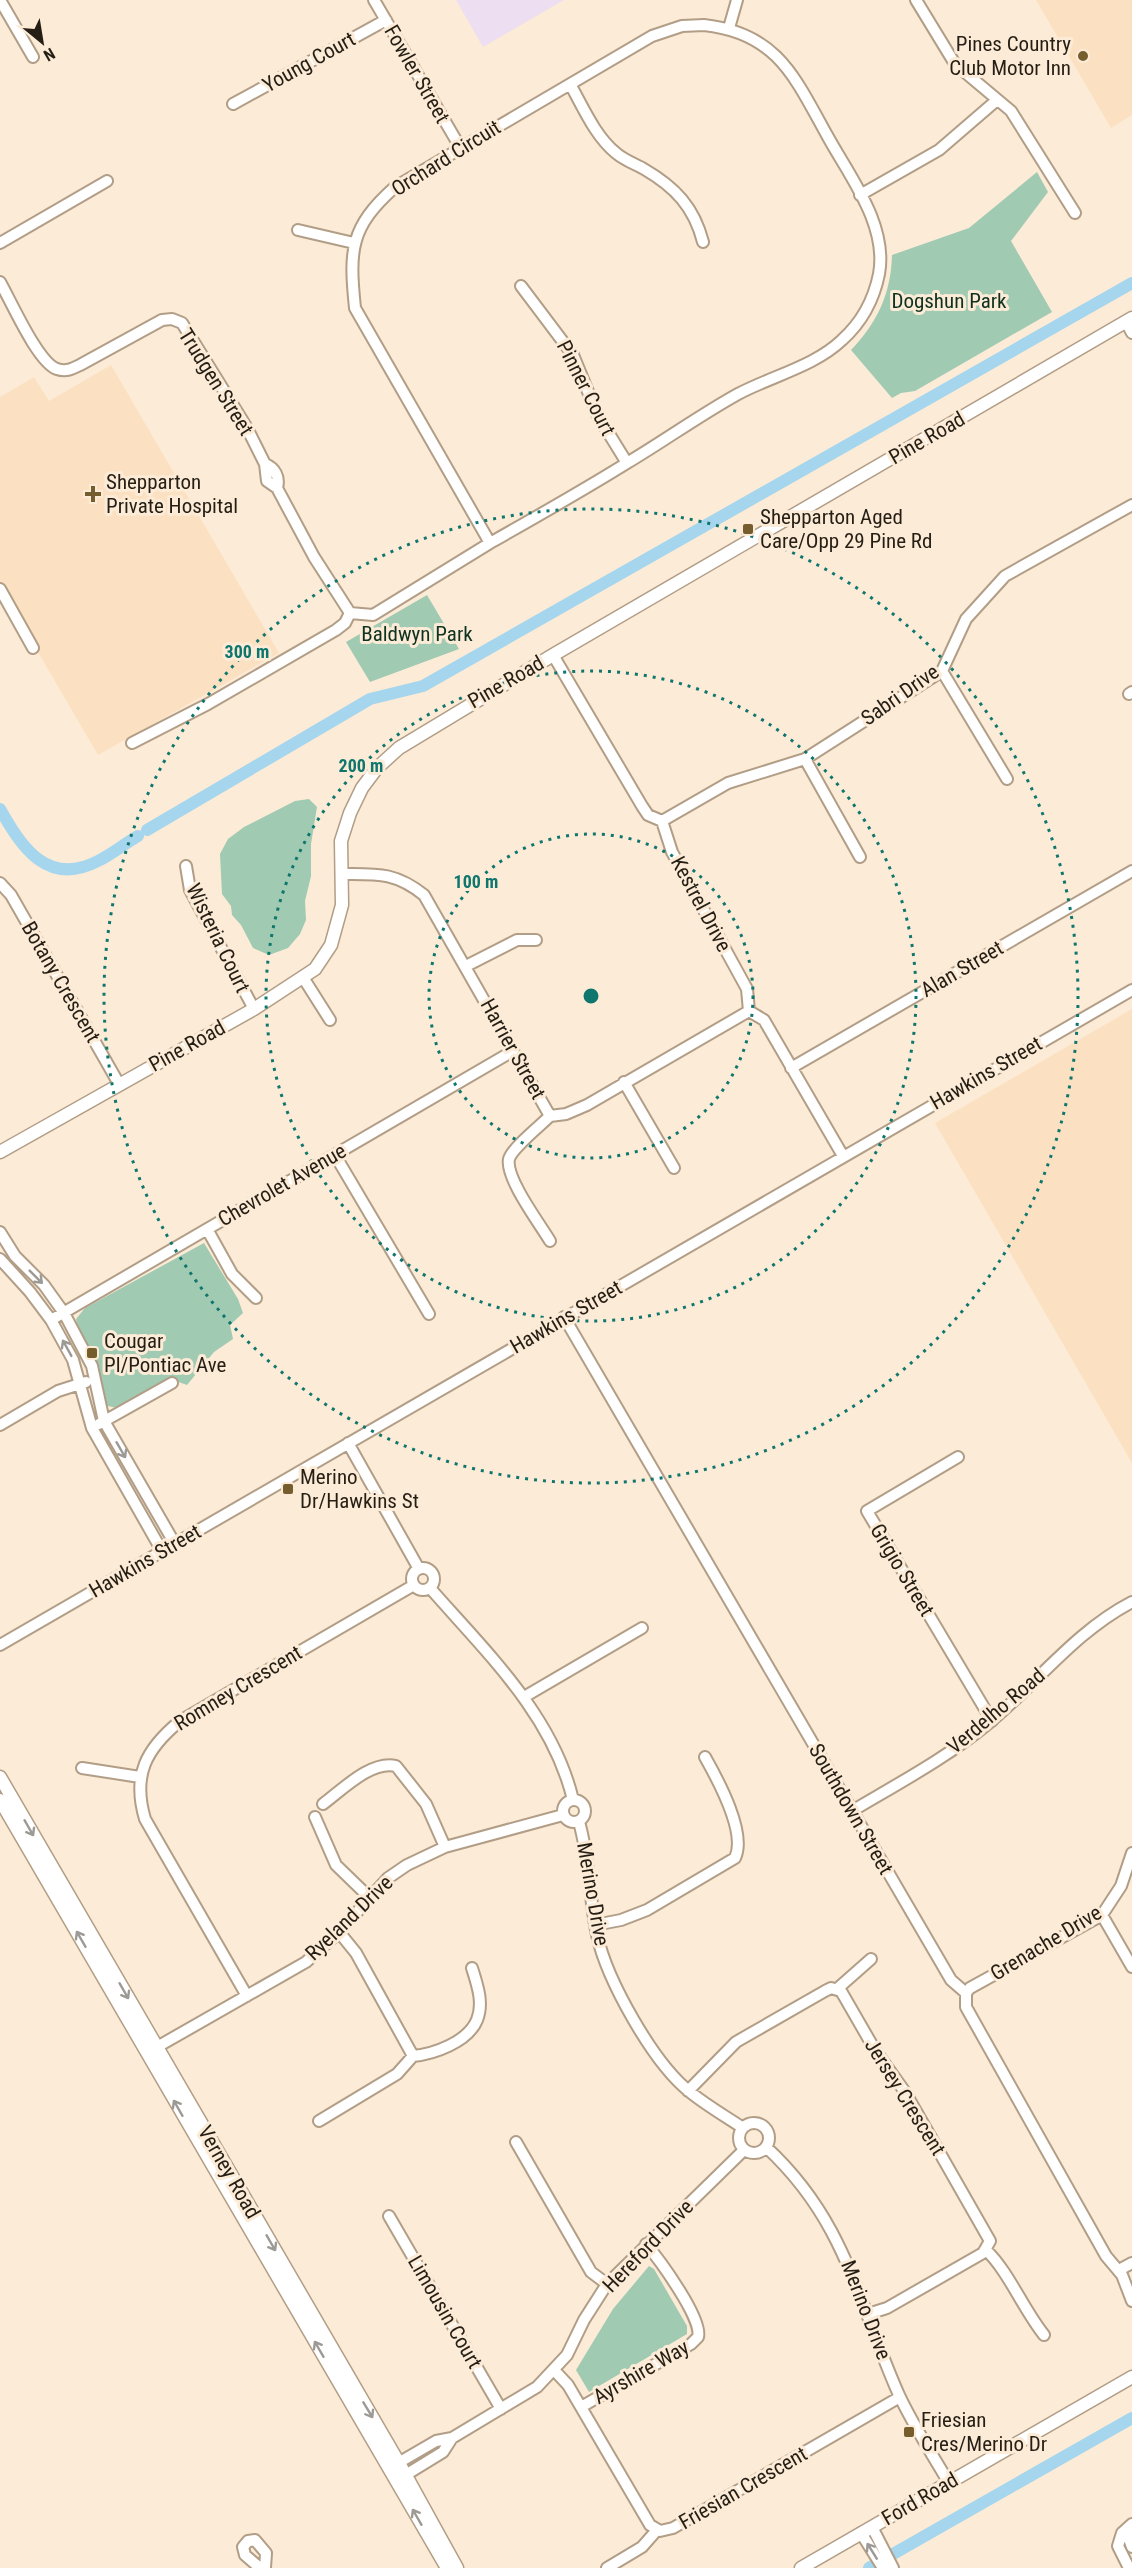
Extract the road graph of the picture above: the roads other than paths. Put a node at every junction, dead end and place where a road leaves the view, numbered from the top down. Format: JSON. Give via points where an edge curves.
{"nodes":[{"id":1,"x":0,"y":0,"type":"edge"},
{"id":2,"x":374,"y":0,"type":"edge"},
{"id":3,"x":737,"y":0,"type":"edge"},
{"id":4,"x":916,"y":0,"type":"edge"},
{"id":5,"x":386,"y":20,"type":"junction"},
{"id":6,"x":729,"y":28,"type":"junction"},
{"id":7,"x":33,"y":57,"type":"dead end"},
{"id":8,"x":570,"y":84,"type":"junction"},
{"id":9,"x":997,"y":100,"type":"junction"},
{"id":10,"x":233,"y":105,"type":"dead end"},
{"id":11,"x":460,"y":147,"type":"junction"},
{"id":12,"x":107,"y":181,"type":"dead end"},
{"id":13,"x":860,"y":195,"type":"junction"},
{"id":14,"x":1075,"y":213,"type":"dead end"},
{"id":15,"x":298,"y":230,"type":"dead end"},
{"id":16,"x":703,"y":242,"type":"dead end"},
{"id":17,"x":0,"y":243,"type":"edge"},
{"id":18,"x":354,"y":243,"type":"junction"},
{"id":19,"x":0,"y":282,"type":"edge"},
{"id":20,"x":521,"y":286,"type":"dead end"},
{"id":21,"x":1130,"y":324,"type":"edge"},
{"id":22,"x":627,"y":463,"type":"junction"},
{"id":23,"x":1132,"y":505,"type":"edge"},
{"id":24,"x":490,"y":543,"type":"junction"},
{"id":25,"x":0,"y":589,"type":"edge"},
{"id":26,"x":350,"y":613,"type":"junction"},
{"id":27,"x":33,"y":648,"type":"dead end"},
{"id":28,"x":553,"y":655,"type":"junction"},
{"id":29,"x":942,"y":671,"type":"junction"},
{"id":30,"x":132,"y":743,"type":"dead end"},
{"id":31,"x":804,"y":759,"type":"junction"},
{"id":32,"x":1007,"y":779,"type":"dead end"},
{"id":33,"x":662,"y":821,"type":"junction"},
{"id":34,"x":860,"y":857,"type":"dead end"},
{"id":35,"x":186,"y":866,"type":"dead end"},
{"id":36,"x":1132,"y":871,"type":"edge"},
{"id":37,"x":342,"y":874,"type":"junction"},
{"id":38,"x":0,"y":883,"type":"edge"},
{"id":39,"x":536,"y":940,"type":"dead end"},
{"id":40,"x":466,"y":966,"type":"junction"},
{"id":41,"x":304,"y":979,"type":"junction"},
{"id":42,"x":1132,"y":990,"type":"edge"},
{"id":43,"x":254,"y":1009,"type":"junction"},
{"id":44,"x":749,"y":1011,"type":"junction"},
{"id":45,"x":330,"y":1020,"type":"dead end"},
{"id":46,"x":513,"y":1051,"type":"junction"},
{"id":47,"x":791,"y":1068,"type":"junction"},
{"id":48,"x":624,"y":1082,"type":"junction"},
{"id":49,"x":119,"y":1084,"type":"junction"},
{"id":50,"x":550,"y":1116,"type":"junction"},
{"id":51,"x":0,"y":1154,"type":"edge"},
{"id":52,"x":335,"y":1155,"type":"junction"},
{"id":53,"x":843,"y":1156,"type":"junction"},
{"id":54,"x":674,"y":1168,"type":"dead end"},
{"id":55,"x":207,"y":1229,"type":"junction"},
{"id":56,"x":0,"y":1232,"type":"edge"},
{"id":57,"x":550,"y":1241,"type":"dead end"},
{"id":58,"x":0,"y":1259,"type":"edge"},
{"id":59,"x":256,"y":1298,"type":"dead end"},
{"id":60,"x":64,"y":1313,"type":"junction"},
{"id":61,"x":429,"y":1314,"type":"dead end"},
{"id":62,"x":564,"y":1317,"type":"junction"},
{"id":63,"x":51,"y":1320,"type":"junction"},
{"id":64,"x":96,"y":1380,"type":"junction"},
{"id":65,"x":82,"y":1383,"type":"junction"},
{"id":66,"x":172,"y":1383,"type":"dead end"},
{"id":67,"x":104,"y":1421,"type":"junction"},
{"id":68,"x":0,"y":1425,"type":"edge"},
{"id":69,"x":92,"y":1428,"type":"junction"},
{"id":70,"x":348,"y":1443,"type":"junction"},
{"id":71,"x":958,"y":1457,"type":"dead end"},
{"id":72,"x":175,"y":1544,"type":"junction"},
{"id":73,"x":162,"y":1551,"type":"junction"},
{"id":74,"x":419,"y":1569,"type":"junction"},
{"id":75,"x":414,"y":1585,"type":"junction"},
{"id":76,"x":430,"y":1588,"type":"junction"},
{"id":77,"x":1132,"y":1602,"type":"edge"},
{"id":78,"x":642,"y":1628,"type":"dead end"},
{"id":79,"x":0,"y":1645,"type":"edge"},
{"id":80,"x":524,"y":1697,"type":"junction"},
{"id":81,"x":992,"y":1721,"type":"junction"},
{"id":82,"x":705,"y":1757,"type":"dead end"},
{"id":83,"x":82,"y":1768,"type":"dead end"},
{"id":84,"x":0,"y":1777,"type":"edge"},
{"id":85,"x":140,"y":1777,"type":"junction"},
{"id":86,"x":0,"y":1800,"type":"edge"},
{"id":87,"x":573,"y":1800,"type":"junction"},
{"id":88,"x":323,"y":1804,"type":"dead end"},
{"id":89,"x":852,"y":1810,"type":"junction"},
{"id":90,"x":563,"y":1815,"type":"junction"},
{"id":91,"x":315,"y":1817,"type":"dead end"},
{"id":92,"x":579,"y":1822,"type":"junction"},
{"id":93,"x":445,"y":1847,"type":"junction"},
{"id":94,"x":1132,"y":1853,"type":"edge"},
{"id":95,"x":369,"y":1898,"type":"junction"},
{"id":96,"x":1102,"y":1915,"type":"junction"},
{"id":97,"x":595,"y":1925,"type":"junction"},
{"id":98,"x":339,"y":1932,"type":"junction"},
{"id":99,"x":871,"y":1959,"type":"dead end"},
{"id":100,"x":1132,"y":1967,"type":"edge"},
{"id":101,"x":472,"y":1968,"type":"dead end"},
{"id":102,"x":837,"y":1989,"type":"junction"},
{"id":103,"x":966,"y":1993,"type":"junction"},
{"id":104,"x":247,"y":1996,"type":"junction"},
{"id":105,"x":152,"y":2050,"type":"junction"},
{"id":106,"x":413,"y":2056,"type":"junction"},
{"id":107,"x":688,"y":2091,"type":"junction"},
{"id":108,"x":319,"y":2121,"type":"dead end"},
{"id":109,"x":742,"y":2128,"type":"junction"},
{"id":110,"x":516,"y":2142,"type":"dead end"},
{"id":111,"x":766,"y":2147,"type":"junction"},
{"id":112,"x":744,"y":2150,"type":"junction"},
{"id":113,"x":389,"y":2216,"type":"dead end"},
{"id":114,"x":646,"y":2244,"type":"junction"},
{"id":115,"x":986,"y":2250,"type":"junction"},
{"id":116,"x":1132,"y":2263,"type":"edge"},
{"id":117,"x":1119,"y":2270,"type":"junction"},
{"id":118,"x":608,"y":2284,"type":"junction"},
{"id":119,"x":1132,"y":2301,"type":"edge"},
{"id":120,"x":868,"y":2314,"type":"junction"},
{"id":121,"x":1044,"y":2335,"type":"dead end"},
{"id":122,"x":554,"y":2370,"type":"junction"},
{"id":123,"x":1132,"y":2378,"type":"edge"},
{"id":124,"x":900,"y":2397,"type":"junction"},
{"id":125,"x":581,"y":2407,"type":"junction"},
{"id":126,"x":501,"y":2409,"type":"junction"},
{"id":127,"x":452,"y":2438,"type":"junction"},
{"id":128,"x":394,"y":2466,"type":"junction"},
{"id":129,"x":401,"y":2477,"type":"junction"},
{"id":130,"x":949,"y":2483,"type":"junction"},
{"id":131,"x":1132,"y":2525,"type":"edge"},
{"id":132,"x":657,"y":2530,"type":"junction"},
{"id":133,"x":867,"y":2530,"type":"junction"},
{"id":134,"x":1132,"y":2547,"type":"edge"},
{"id":135,"x":260,"y":2568,"type":"edge"},
{"id":136,"x":265,"y":2568,"type":"edge"},
{"id":137,"x":447,"y":2568,"type":"edge"},
{"id":138,"x":457,"y":2568,"type":"edge"},
{"id":139,"x":607,"y":2568,"type":"edge"},
{"id":140,"x":801,"y":2568,"type":"edge"},
{"id":141,"x":883,"y":2568,"type":"edge"},
{"id":142,"x":893,"y":2568,"type":"edge"},
{"id":143,"x":1129,"y":2568,"type":"edge"}],
"edges":[{"from":1,"to":7,"type":"street"},
{"from":2,"to":5,"type":"street","name":"Fowler Street"},
{"from":3,"to":6,"type":"street"},
{"from":4,"to":9,"type":"street","via":[[955,64]]},
{"from":5,"to":10,"type":"street","name":"Young Court"},
{"from":5,"to":11,"type":"street","name":"Fowler Street"},
{"from":6,"to":8,"type":"street","name":"Orchard Circuit","via":[[682,26],[652,36]]},
{"from":6,"to":13,"type":"street","name":"Orchard Circuit","via":[[751,37],[790,69]]},
{"from":8,"to":11,"type":"street","name":"Orchard Circuit"},
{"from":8,"to":16,"type":"street","via":[[600,136],[616,154],[679,194],[698,224]]},
{"from":9,"to":13,"type":"street","via":[[939,150]]},
{"from":9,"to":14,"type":"street","via":[[1011,111]]},
{"from":11,"to":18,"type":"street","name":"Orchard Circuit","via":[[395,187],[376,204],[365,217]]},
{"from":12,"to":17,"type":"street"},
{"from":13,"to":22,"type":"street","name":"Orchard Circuit","via":[[876,230],[879,272],[866,311],[853,329],[825,353],[739,394]]},
{"from":15,"to":18,"type":"street"},
{"from":18,"to":24,"type":"street","name":"Orchard Circuit","via":[[355,308]]},
{"from":19,"to":26,"type":"street","name":"Trudgen Street","via":[[44,359],[58,369],[68,370],[162,320],[182,323],[265,464],[278,476],[277,488]]},
{"from":20,"to":22,"type":"street","name":"Pinner Court","via":[[573,355],[598,416]]},
{"from":21,"to":28,"type":"street","name":"Pine Road"},
{"from":22,"to":24,"type":"street","name":"Orchard Circuit"},
{"from":23,"to":29,"type":"street","name":"Sabri Drive","via":[[1005,576],[966,619]]},
{"from":24,"to":26,"type":"street","via":[[373,615]]},
{"from":25,"to":27,"type":"street"},
{"from":26,"to":30,"type":"street","via":[[336,630],[216,700]]},
{"from":28,"to":33,"type":"street","via":[[642,806],[648,815]]},
{"from":28,"to":37,"type":"street","name":"Pine Road","via":[[420,733],[377,768],[350,813],[341,841]]},
{"from":29,"to":31,"type":"street","name":"Sabri Drive"},
{"from":29,"to":32,"type":"street"},
{"from":31,"to":33,"type":"street","name":"Sabri Drive","via":[[728,783]]},
{"from":31,"to":34,"type":"street"},
{"from":33,"to":44,"type":"street","name":"Kestrel Drive","via":[[672,852],[747,989]]},
{"from":35,"to":43,"type":"street","name":"Wisteria Court","via":[[190,890]]},
{"from":36,"to":47,"type":"street","name":"Alan Street"},
{"from":37,"to":40,"type":"street","name":"Harrier Street","via":[[389,875],[408,883],[424,895]]},
{"from":37,"to":41,"type":"street","name":"Pine Road","via":[[342,905],[331,945]]},
{"from":38,"to":49,"type":"street","name":"Botany Crescent","via":[[11,895]]},
{"from":39,"to":40,"type":"street","via":[[517,940]]},
{"from":40,"to":46,"type":"street","name":"Harrier Street"},
{"from":41,"to":43,"type":"street","name":"Pine Road"},
{"from":41,"to":45,"type":"street"},
{"from":42,"to":53,"type":"street","name":"Hawkins Street"},
{"from":43,"to":49,"type":"street","name":"Pine Road"},
{"from":44,"to":47,"type":"street","via":[[764,1020]]},
{"from":44,"to":48,"type":"street","name":"Harrier Street"},
{"from":46,"to":50,"type":"street","name":"Harrier Street"},
{"from":46,"to":52,"type":"street","name":"Chevrolet Avenue"},
{"from":47,"to":53,"type":"street"},
{"from":48,"to":50,"type":"street","name":"Harrier Street","via":[[586,1105]]},
{"from":48,"to":54,"type":"street"},
{"from":49,"to":51,"type":"street","name":"Pine Road"},
{"from":50,"to":57,"type":"street","via":[[514,1150],[509,1160],[510,1174]]},
{"from":52,"to":55,"type":"street","name":"Chevrolet Avenue"},
{"from":52,"to":61,"type":"street"},
{"from":53,"to":62,"type":"street","name":"Hawkins Street"},
{"from":55,"to":59,"type":"street","via":[[232,1274]]},
{"from":55,"to":60,"type":"street","name":"Chevrolet Avenue"},
{"from":56,"to":60,"type":"street","one_way":true,"via":[[15,1256],[44,1285]]},
{"from":58,"to":63,"type":"street"},
{"from":60,"to":63,"type":"street","name":"Chevrolet Avenue"},
{"from":60,"to":64,"type":"street"},
{"from":62,"to":70,"type":"street","name":"Hawkins Street"},
{"from":62,"to":89,"type":"street","name":"Southdown Street"},
{"from":65,"to":63,"type":"street","one_way":true},
{"from":64,"to":65,"type":"street"},
{"from":64,"to":67,"type":"street"},
{"from":65,"to":68,"type":"street","via":[[58,1391]]},
{"from":65,"to":69,"type":"street"},
{"from":66,"to":67,"type":"street"},
{"from":67,"to":69,"type":"street"},
{"from":67,"to":72,"type":"street","one_way":true},
{"from":69,"to":73,"type":"street"},
{"from":70,"to":72,"type":"street","name":"Hawkins Street"},
{"from":70,"to":74,"type":"street"},
{"from":71,"to":81,"type":"street","name":"Grigio Street","via":[[867,1511]]},
{"from":72,"to":73,"type":"street","name":"Hawkins Street"},
{"from":73,"to":79,"type":"street","name":"Hawkins Street"},
{"from":74,"to":75,"type":"street","via":[[412,1578]]},
{"from":74,"to":76,"type":"street","via":[[432,1572],[434,1582]]},
{"from":75,"to":76,"type":"street","via":[[419,1590]]},
{"from":75,"to":85,"type":"street","name":"Romney Crescent","via":[[180,1721],[160,1737]]},
{"from":76,"to":80,"type":"street"},
{"from":77,"to":81,"type":"street","name":"Verdelho Road","via":[[1069,1645]]},
{"from":78,"to":80,"type":"street"},
{"from":80,"to":87,"type":"street","via":[[557,1752]]},
{"from":81,"to":89,"type":"street","name":"Verdelho Road","via":[[965,1744]]},
{"from":82,"to":97,"type":"street","via":[[725,1795],[738,1843],[735,1858],[647,1910]]},
{"from":83,"to":85,"type":"street"},
{"from":84,"to":105,"type":"street","name":"Verney Road","one_way":true},
{"from":85,"to":104,"type":"street","name":"Romney Crescent","via":[[141,1804],[148,1825]]},
{"from":105,"to":86,"type":"street","name":"Verney Road","one_way":true},
{"from":87,"to":90,"type":"street","via":[[565,1805]]},
{"from":87,"to":92,"type":"street","via":[[585,1807],[586,1814]]},
{"from":88,"to":93,"type":"street","via":[[372,1770],[396,1766],[426,1804]]},
{"from":89,"to":103,"type":"street","name":"Southdown Street","via":[[951,1980]]},
{"from":90,"to":92,"type":"street","via":[[568,1821]]},
{"from":90,"to":93,"type":"street","name":"Ryeland Drive"},
{"from":91,"to":95,"type":"street","via":[[336,1864]]},
{"from":92,"to":97,"type":"street","name":"Merino Drive","via":[[586,1846]]},
{"from":93,"to":95,"type":"street","name":"Ryeland Drive","via":[[407,1865]]},
{"from":94,"to":96,"type":"street","name":"Grenache Drive","via":[[1121,1886]]},
{"from":95,"to":98,"type":"street","name":"Ryeland Drive"},
{"from":96,"to":100,"type":"street"},
{"from":96,"to":103,"type":"street","name":"Grenache Drive"},
{"from":97,"to":107,"type":"street","name":"Merino Drive","via":[[625,2004],[659,2057]]},
{"from":98,"to":104,"type":"street","name":"Ryeland Drive","via":[[306,1962]]},
{"from":98,"to":106,"type":"street","via":[[356,1953]]},
{"from":99,"to":102,"type":"street"},
{"from":101,"to":106,"type":"street","via":[[479,1993],[477,2019],[445,2047]]},
{"from":102,"to":107,"type":"street","via":[[825,1991],[736,2042]]},
{"from":102,"to":115,"type":"street","name":"Jersey Crescent","via":[[961,2186],[989,2236]]},
{"from":103,"to":117,"type":"street","name":"Southdown Street","via":[[966,2007],[1106,2256]]},
{"from":104,"to":105,"type":"street","name":"Ryeland Drive"},
{"from":105,"to":128,"type":"street","name":"Verney Road"},
{"from":106,"to":108,"type":"street","via":[[397,2074]]},
{"from":107,"to":109,"type":"street","name":"Merino Drive"},
{"from":109,"to":111,"type":"street","via":[[757,2123],[765,2128],[769,2138]]},
{"from":109,"to":112,"type":"street","via":[[739,2142]]},
{"from":110,"to":118,"type":"street","via":[[591,2272]]},
{"from":111,"to":112,"type":"street","via":[[758,2153]]},
{"from":111,"to":120,"type":"street","name":"Merino Drive","via":[[796,2179],[828,2224]]},
{"from":112,"to":114,"type":"street","name":"Hereford Drive"},
{"from":113,"to":126,"type":"street","name":"Limousin Court"},
{"from":114,"to":118,"type":"street","name":"Hereford Drive"},
{"from":114,"to":125,"type":"street","name":"Ayrshire Way","via":[[660,2260],[696,2322],[698,2337]]},
{"from":115,"to":120,"type":"street","via":[[887,2308]]},
{"from":115,"to":121,"type":"street","via":[[1000,2264],[1018,2299]]},
{"from":116,"to":117,"type":"street"},
{"from":117,"to":119,"type":"street","name":"Southdown Street"},
{"from":118,"to":122,"type":"street","name":"Hereford Drive","via":[[567,2355]]},
{"from":120,"to":124,"type":"street","name":"Merino Drive"},
{"from":122,"to":125,"type":"street","name":"Friesian Crescent"},
{"from":122,"to":126,"type":"street","name":"Hereford Drive","via":[[537,2387]]},
{"from":123,"to":130,"type":"street","name":"Ford Road"},
{"from":124,"to":130,"type":"street","name":"Merino Drive"},
{"from":124,"to":132,"type":"street","name":"Friesian Crescent","via":[[673,2528]]},
{"from":125,"to":132,"type":"street","name":"Friesian Crescent","via":[[650,2525]]},
{"from":126,"to":127,"type":"street","name":"Hereford Drive"},
{"from":127,"to":128,"type":"street","name":"Hereford Drive","via":[[435,2441]]},
{"from":127,"to":129,"type":"street","name":"Hereford Drive","via":[[443,2452]]},
{"from":128,"to":129,"type":"street","name":"Verney Road"},
{"from":137,"to":129,"type":"street","name":"Verney Road","one_way":true},
{"from":129,"to":138,"type":"street","name":"Verney Road"},
{"from":130,"to":133,"type":"street","name":"Ford Road"},
{"from":131,"to":134,"type":"street"},
{"from":131,"to":143,"type":"street","via":[[1122,2533],[1118,2546]]},
{"from":132,"to":139,"type":"street","via":[[642,2547]]},
{"from":133,"to":140,"type":"street","name":"Ford Road"},
{"from":141,"to":133,"type":"street","one_way":true},
{"from":133,"to":142,"type":"street"},
{"from":135,"to":136,"type":"street","via":[[245,2555],[243,2547],[248,2541],[261,2544],[266,2553]]}]}
